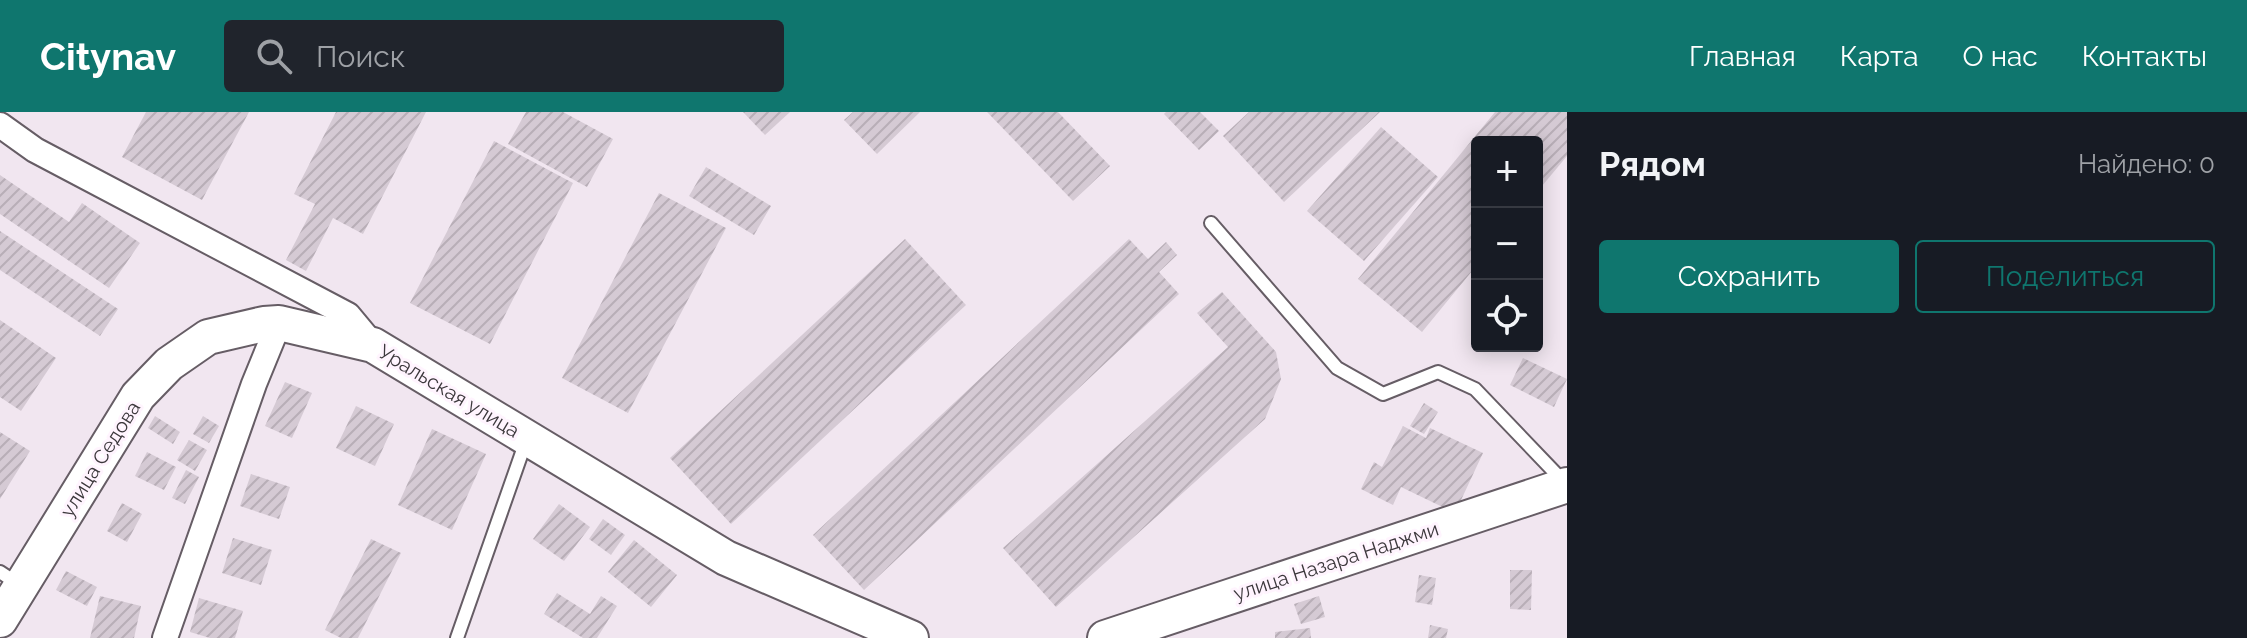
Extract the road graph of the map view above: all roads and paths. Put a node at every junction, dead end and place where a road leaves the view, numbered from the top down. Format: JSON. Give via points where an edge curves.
{"nodes":[{"id":1,"x":0,"y":125,"type":"edge"},
{"id":2,"x":1211,"y":223,"type":"dead end"},
{"id":3,"x":279,"y":323,"type":"junction"},
{"id":4,"x":373,"y":345,"type":"junction"},
{"id":5,"x":527,"y":438,"type":"junction"},
{"id":6,"x":1567,"y":485,"type":"edge"},
{"id":7,"x":11,"y":579,"type":"edge"},
{"id":8,"x":0,"y":620,"type":"edge"},
{"id":9,"x":165,"y":638,"type":"edge"},
{"id":10,"x":457,"y":638,"type":"edge"},
{"id":11,"x":911,"y":638,"type":"edge"},
{"id":12,"x":1105,"y":638,"type":"edge"}],
"edges":[{"from":1,"to":4,"type":"street","name":"Уральская улица","via":[[35,150],[348,315]]},
{"from":2,"to":6,"type":"lane","via":[[1337,368],[1383,394],[1438,372],[1475,389]]},
{"from":3,"to":4,"type":"street","name":"улица Седова"},
{"from":3,"to":7,"type":"street","name":"улица Седова","via":[[208,337],[169,364],[138,396]]},
{"from":3,"to":9,"type":"street"},
{"from":4,"to":5,"type":"street","name":"Уральская улица"},
{"from":5,"to":10,"type":"lane"},
{"from":5,"to":11,"type":"street","name":"Уральская улица","via":[[726,558]]},
{"from":6,"to":12,"type":"street","name":"улица Назара Наджми"},
{"from":7,"to":8,"type":"street","name":"улица Седова"}]}
